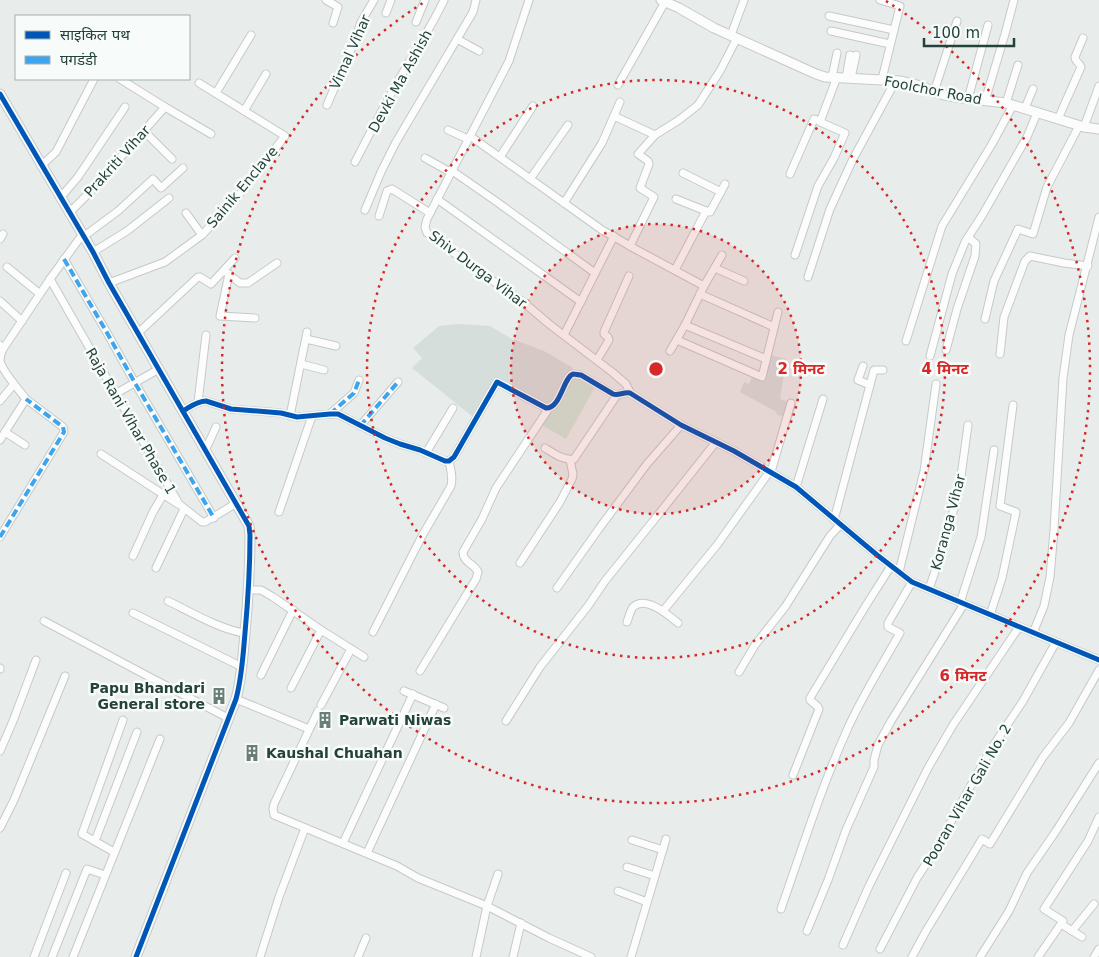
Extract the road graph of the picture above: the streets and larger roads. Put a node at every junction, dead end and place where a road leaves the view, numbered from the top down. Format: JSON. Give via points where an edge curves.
{"nodes":[{"id":1,"x":326,"y":0,"type":"edge"},
{"id":2,"x":374,"y":0,"type":"edge"},
{"id":3,"x":391,"y":0,"type":"edge"},
{"id":4,"x":425,"y":0,"type":"edge"},
{"id":5,"x":444,"y":0,"type":"edge"},
{"id":6,"x":476,"y":0,"type":"edge"},
{"id":7,"x":529,"y":0,"type":"edge"},
{"id":8,"x":744,"y":0,"type":"edge"},
{"id":9,"x":879,"y":0,"type":"edge"},
{"id":10,"x":1014,"y":0,"type":"edge"},
{"id":11,"x":663,"y":1,"type":"edge"},
{"id":12,"x":386,"y":12,"type":"dead end"},
{"id":13,"x":829,"y":16,"type":"dead end"},
{"id":14,"x":957,"y":21,"type":"dead end"},
{"id":15,"x":416,"y":22,"type":"dead end"},
{"id":16,"x":334,"y":23,"type":"dead end"},
{"id":17,"x":988,"y":25,"type":"dead end"},
{"id":18,"x":894,"y":30,"type":"junction"},
{"id":19,"x":831,"y":31,"type":"dead end"},
{"id":20,"x":251,"y":35,"type":"dead end"},
{"id":21,"x":734,"y":37,"type":"junction"},
{"id":22,"x":1083,"y":38,"type":"dead end"},
{"id":23,"x":457,"y":40,"type":"junction"},
{"id":24,"x":890,"y":44,"type":"junction"},
{"id":25,"x":479,"y":51,"type":"dead end"},
{"id":26,"x":837,"y":53,"type":"dead end"},
{"id":27,"x":853,"y":55,"type":"dead end"},
{"id":28,"x":1018,"y":65,"type":"dead end"},
{"id":29,"x":266,"y":74,"type":"dead end"},
{"id":30,"x":834,"y":77,"type":"junction"},
{"id":31,"x":849,"y":78,"type":"junction"},
{"id":32,"x":882,"y":79,"type":"junction"},
{"id":33,"x":93,"y":80,"type":"edge"},
{"id":34,"x":122,"y":80,"type":"edge"},
{"id":35,"x":896,"y":80,"type":"junction"},
{"id":36,"x":199,"y":83,"type":"dead end"},
{"id":37,"x":618,"y":85,"type":"dead end"},
{"id":38,"x":1099,"y":86,"type":"edge"},
{"id":39,"x":1033,"y":89,"type":"dead end"},
{"id":40,"x":934,"y":92,"type":"junction"},
{"id":41,"x":216,"y":93,"type":"junction"},
{"id":42,"x":0,"y":94,"type":"edge"},
{"id":43,"x":968,"y":99,"type":"junction"},
{"id":44,"x":985,"y":101,"type":"junction"},
{"id":45,"x":620,"y":102,"type":"dead end"},
{"id":46,"x":1010,"y":104,"type":"junction"},
{"id":47,"x":327,"y":105,"type":"dead end"},
{"id":48,"x":125,"y":106,"type":"dead end"},
{"id":49,"x":533,"y":106,"type":"dead end"},
{"id":50,"x":165,"y":107,"type":"junction"},
{"id":51,"x":1025,"y":108,"type":"junction"},
{"id":52,"x":244,"y":110,"type":"junction"},
{"id":53,"x":1038,"y":113,"type":"junction"},
{"id":54,"x":614,"y":116,"type":"junction"},
{"id":55,"x":1058,"y":120,"type":"junction"},
{"id":56,"x":820,"y":121,"type":"junction"},
{"id":57,"x":568,"y":125,"type":"dead end"},
{"id":58,"x":1081,"y":126,"type":"junction"},
{"id":59,"x":1099,"y":129,"type":"edge"},
{"id":60,"x":448,"y":130,"type":"dead end"},
{"id":61,"x":144,"y":131,"type":"junction"},
{"id":62,"x":211,"y":134,"type":"dead end"},
{"id":63,"x":655,"y":135,"type":"junction"},
{"id":64,"x":469,"y":137,"type":"junction"},
{"id":65,"x":500,"y":157,"type":"junction"},
{"id":66,"x":425,"y":158,"type":"dead end"},
{"id":67,"x":172,"y":159,"type":"dead end"},
{"id":68,"x":355,"y":162,"type":"dead end"},
{"id":69,"x":41,"y":166,"type":"junction"},
{"id":70,"x":183,"y":168,"type":"dead end"},
{"id":71,"x":451,"y":171,"type":"junction"},
{"id":72,"x":683,"y":173,"type":"dead end"},
{"id":73,"x":790,"y":174,"type":"dead end"},
{"id":74,"x":530,"y":178,"type":"junction"},
{"id":75,"x":725,"y":184,"type":"dead end"},
{"id":76,"x":721,"y":192,"type":"junction"},
{"id":77,"x":60,"y":198,"type":"junction"},
{"id":78,"x":169,"y":198,"type":"dead end"},
{"id":79,"x":437,"y":199,"type":"junction"},
{"id":80,"x":676,"y":199,"type":"dead end"},
{"id":81,"x":564,"y":203,"type":"junction"},
{"id":82,"x":365,"y":210,"type":"dead end"},
{"id":83,"x":706,"y":211,"type":"junction"},
{"id":84,"x":69,"y":213,"type":"junction"},
{"id":85,"x":186,"y":213,"type":"dead end"},
{"id":86,"x":430,"y":213,"type":"junction"},
{"id":87,"x":379,"y":216,"type":"dead end"},
{"id":88,"x":1099,"y":217,"type":"edge"},
{"id":89,"x":202,"y":235,"type":"junction"},
{"id":90,"x":83,"y":236,"type":"junction"},
{"id":91,"x":614,"y":236,"type":"junction"},
{"id":92,"x":968,"y":237,"type":"junction"},
{"id":93,"x":630,"y":246,"type":"junction"},
{"id":94,"x":93,"y":252,"type":"junction"},
{"id":95,"x":722,"y":255,"type":"dead end"},
{"id":96,"x":795,"y":255,"type":"dead end"},
{"id":97,"x":235,"y":258,"type":"dead end"},
{"id":98,"x":64,"y":259,"type":"junction"},
{"id":99,"x":277,"y":263,"type":"dead end"},
{"id":100,"x":1088,"y":266,"type":"junction"},
{"id":101,"x":6,"y":267,"type":"dead end"},
{"id":102,"x":715,"y":268,"type":"junction"},
{"id":103,"x":675,"y":270,"type":"junction"},
{"id":104,"x":226,"y":273,"type":"junction"},
{"id":105,"x":595,"y":273,"type":"junction"},
{"id":106,"x":629,"y":276,"type":"dead end"},
{"id":107,"x":808,"y":277,"type":"dead end"},
{"id":108,"x":50,"y":278,"type":"junction"},
{"id":109,"x":744,"y":281,"type":"dead end"},
{"id":110,"x":109,"y":283,"type":"junction"},
{"id":111,"x":704,"y":286,"type":"junction"},
{"id":112,"x":40,"y":294,"type":"junction"},
{"id":113,"x":700,"y":294,"type":"junction"},
{"id":114,"x":0,"y":301,"type":"edge"},
{"id":115,"x":581,"y":302,"type":"junction"},
{"id":116,"x":778,"y":312,"type":"dead end"},
{"id":117,"x":255,"y":318,"type":"dead end"},
{"id":118,"x":985,"y":318,"type":"dead end"},
{"id":119,"x":22,"y":321,"type":"junction"},
{"id":120,"x":685,"y":325,"type":"junction"},
{"id":121,"x":774,"y":326,"type":"junction"},
{"id":122,"x":138,"y":333,"type":"junction"},
{"id":123,"x":206,"y":334,"type":"dead end"},
{"id":124,"x":564,"y":335,"type":"junction"},
{"id":125,"x":677,"y":340,"type":"junction"},
{"id":126,"x":906,"y":341,"type":"dead end"},
{"id":127,"x":336,"y":346,"type":"dead end"},
{"id":128,"x":2,"y":347,"type":"edge"},
{"id":129,"x":946,"y":350,"type":"dead end"},
{"id":130,"x":670,"y":351,"type":"dead end"},
{"id":131,"x":1000,"y":354,"type":"dead end"},
{"id":132,"x":930,"y":356,"type":"dead end"},
{"id":133,"x":597,"y":360,"type":"junction"},
{"id":134,"x":766,"y":360,"type":"junction"},
{"id":135,"x":301,"y":364,"type":"junction"},
{"id":136,"x":863,"y":366,"type":"dead end"},
{"id":137,"x":1,"y":367,"type":"edge"},
{"id":138,"x":159,"y":369,"type":"junction"},
{"id":139,"x":324,"y":370,"type":"dead end"},
{"id":140,"x":883,"y":370,"type":"dead end"},
{"id":141,"x":359,"y":380,"type":"dead end"},
{"id":142,"x":398,"y":382,"type":"dead end"},
{"id":143,"x":134,"y":383,"type":"junction"},
{"id":144,"x":14,"y":384,"type":"junction"},
{"id":145,"x":936,"y":384,"type":"dead end"},
{"id":146,"x":870,"y":385,"type":"junction"},
{"id":147,"x":630,"y":393,"type":"junction"},
{"id":148,"x":116,"y":394,"type":"junction"},
{"id":149,"x":617,"y":395,"type":"junction"},
{"id":150,"x":26,"y":398,"type":"junction"},
{"id":151,"x":0,"y":400,"type":"edge"},
{"id":152,"x":823,"y":400,"type":"dead end"},
{"id":153,"x":198,"y":402,"type":"junction"},
{"id":154,"x":791,"y":403,"type":"dead end"},
{"id":155,"x":1013,"y":405,"type":"dead end"},
{"id":156,"x":453,"y":408,"type":"dead end"},
{"id":157,"x":549,"y":408,"type":"junction"},
{"id":158,"x":182,"y":411,"type":"junction"},
{"id":159,"x":330,"y":414,"type":"junction"},
{"id":160,"x":290,"y":416,"type":"junction"},
{"id":161,"x":312,"y":416,"type":"junction"},
{"id":162,"x":682,"y":425,"type":"junction"},
{"id":163,"x":968,"y":425,"type":"dead end"},
{"id":164,"x":360,"y":426,"type":"junction"},
{"id":165,"x":216,"y":428,"type":"dead end"},
{"id":166,"x":5,"y":432,"type":"junction"},
{"id":167,"x":0,"y":440,"type":"edge"},
{"id":168,"x":716,"y":442,"type":"junction"},
{"id":169,"x":25,"y":444,"type":"dead end"},
{"id":170,"x":545,"y":448,"type":"dead end"},
{"id":171,"x":994,"y":450,"type":"dead end"},
{"id":172,"x":204,"y":451,"type":"junction"},
{"id":173,"x":426,"y":453,"type":"junction"},
{"id":174,"x":101,"y":454,"type":"dead end"},
{"id":175,"x":570,"y":460,"type":"junction"},
{"id":176,"x":448,"y":461,"type":"junction"},
{"id":177,"x":770,"y":472,"type":"junction"},
{"id":178,"x":796,"y":487,"type":"junction"},
{"id":179,"x":163,"y":495,"type":"junction"},
{"id":180,"x":235,"y":504,"type":"junction"},
{"id":181,"x":181,"y":506,"type":"junction"},
{"id":182,"x":279,"y":512,"type":"dead end"},
{"id":183,"x":214,"y":518,"type":"junction"},
{"id":184,"x":834,"y":520,"type":"junction"},
{"id":185,"x":840,"y":526,"type":"junction"},
{"id":186,"x":0,"y":537,"type":"edge"},
{"id":187,"x":133,"y":556,"type":"dead end"},
{"id":188,"x":520,"y":563,"type":"dead end"},
{"id":189,"x":891,"y":566,"type":"junction"},
{"id":190,"x":156,"y":568,"type":"dead end"},
{"id":191,"x":899,"y":572,"type":"junction"},
{"id":192,"x":912,"y":582,"type":"junction"},
{"id":193,"x":557,"y":588,"type":"dead end"},
{"id":194,"x":251,"y":590,"type":"junction"},
{"id":195,"x":929,"y":590,"type":"junction"},
{"id":196,"x":168,"y":601,"type":"dead end"},
{"id":197,"x":962,"y":603,"type":"junction"},
{"id":198,"x":293,"y":610,"type":"junction"},
{"id":199,"x":663,"y":611,"type":"junction"},
{"id":200,"x":132,"y":612,"type":"dead end"},
{"id":201,"x":990,"y":615,"type":"junction"},
{"id":202,"x":44,"y":620,"type":"dead end"},
{"id":203,"x":627,"y":622,"type":"dead end"},
{"id":204,"x":678,"y":622,"type":"dead end"},
{"id":205,"x":1019,"y":627,"type":"junction"},
{"id":206,"x":321,"y":630,"type":"junction"},
{"id":207,"x":373,"y":632,"type":"dead end"},
{"id":208,"x":245,"y":633,"type":"junction"},
{"id":209,"x":1033,"y":633,"type":"junction"},
{"id":210,"x":1056,"y":642,"type":"junction"},
{"id":211,"x":351,"y":649,"type":"junction"},
{"id":212,"x":364,"y":657,"type":"dead end"},
{"id":213,"x":36,"y":660,"type":"dead end"},
{"id":214,"x":1099,"y":660,"type":"edge"},
{"id":215,"x":242,"y":667,"type":"junction"},
{"id":216,"x":1099,"y":670,"type":"edge"},
{"id":217,"x":420,"y":671,"type":"dead end"},
{"id":218,"x":739,"y":672,"type":"dead end"},
{"id":219,"x":65,"y":676,"type":"dead end"},
{"id":220,"x":261,"y":676,"type":"dead end"},
{"id":221,"x":291,"y":688,"type":"dead end"},
{"id":222,"x":404,"y":691,"type":"dead end"},
{"id":223,"x":413,"y":694,"type":"junction"},
{"id":224,"x":236,"y":699,"type":"junction"},
{"id":225,"x":436,"y":704,"type":"junction"},
{"id":226,"x":444,"y":708,"type":"dead end"},
{"id":227,"x":228,"y":718,"type":"junction"},
{"id":228,"x":123,"y":720,"type":"dead end"},
{"id":229,"x":506,"y":721,"type":"dead end"},
{"id":230,"x":309,"y":729,"type":"junction"},
{"id":231,"x":137,"y":732,"type":"dead end"},
{"id":232,"x":160,"y":739,"type":"dead end"},
{"id":233,"x":0,"y":751,"type":"edge"},
{"id":234,"x":1099,"y":763,"type":"edge"},
{"id":235,"x":793,"y":774,"type":"dead end"},
{"id":236,"x":1099,"y":817,"type":"edge"},
{"id":237,"x":0,"y":828,"type":"edge"},
{"id":238,"x":305,"y":828,"type":"junction"},
{"id":239,"x":666,"y":839,"type":"dead end"},
{"id":240,"x":632,"y":840,"type":"dead end"},
{"id":241,"x":94,"y":841,"type":"junction"},
{"id":242,"x":344,"y":843,"type":"junction"},
{"id":243,"x":663,"y":850,"type":"junction"},
{"id":244,"x":114,"y":852,"type":"junction"},
{"id":245,"x":367,"y":853,"type":"junction"},
{"id":246,"x":627,"y":867,"type":"dead end"},
{"id":247,"x":66,"y":874,"type":"dead end"},
{"id":248,"x":498,"y":874,"type":"dead end"},
{"id":249,"x":105,"y":875,"type":"junction"},
{"id":250,"x":655,"y":876,"type":"junction"},
{"id":251,"x":618,"y":891,"type":"dead end"},
{"id":252,"x":647,"y":902,"type":"junction"},
{"id":253,"x":1094,"y":904,"type":"dead end"},
{"id":254,"x":486,"y":906,"type":"junction"},
{"id":255,"x":781,"y":909,"type":"dead end"},
{"id":256,"x":521,"y":923,"type":"junction"},
{"id":257,"x":1061,"y":924,"type":"junction"},
{"id":258,"x":807,"y":931,"type":"dead end"},
{"id":259,"x":1072,"y":931,"type":"junction"},
{"id":260,"x":1082,"y":937,"type":"dead end"},
{"id":261,"x":366,"y":938,"type":"dead end"},
{"id":262,"x":843,"y":945,"type":"dead end"},
{"id":263,"x":880,"y":949,"type":"dead end"},
{"id":264,"x":1099,"y":949,"type":"edge"},
{"id":265,"x":1040,"y":956,"type":"edge"},
{"id":266,"x":34,"y":957,"type":"edge"},
{"id":267,"x":52,"y":957,"type":"edge"},
{"id":268,"x":73,"y":957,"type":"edge"},
{"id":269,"x":136,"y":957,"type":"edge"},
{"id":270,"x":260,"y":957,"type":"edge"},
{"id":271,"x":358,"y":957,"type":"edge"},
{"id":272,"x":476,"y":957,"type":"edge"},
{"id":273,"x":513,"y":957,"type":"edge"},
{"id":274,"x":591,"y":957,"type":"edge"},
{"id":275,"x":631,"y":957,"type":"edge"},
{"id":276,"x":912,"y":957,"type":"edge"},
{"id":277,"x":980,"y":957,"type":"edge"},
{"id":278,"x":1094,"y":957,"type":"edge"}],
"edges":[{"from":1,"to":16,"type":"street","via":[[338,7]]},
{"from":2,"to":47,"type":"street","name":"Vimal Vihar","via":[[361,22]]},
{"from":3,"to":12,"type":"street"},
{"from":4,"to":15,"type":"street"},
{"from":5,"to":68,"type":"street","name":"Devki Ma Ashish"},
{"from":6,"to":23,"type":"street"},
{"from":7,"to":64,"type":"street","name":"Shiv Durga Vihar","via":[[509,60]]},
{"from":8,"to":21,"type":"street"},
{"from":9,"to":18,"type":"street","via":[[900,6]]},
{"from":10,"to":44,"type":"street"},
{"from":11,"to":21,"type":"street","name":"Foolchor Road"},
{"from":11,"to":37,"type":"street"},
{"from":13,"to":18,"type":"street"},
{"from":14,"to":40,"type":"street"},
{"from":17,"to":43,"type":"street"},
{"from":18,"to":24,"type":"street"},
{"from":19,"to":24,"type":"street"},
{"from":20,"to":41,"type":"street"},
{"from":21,"to":30,"type":"street","name":"Foolchor Road","via":[[816,74]]},
{"from":21,"to":63,"type":"street","via":[[720,71],[698,105]]},
{"from":22,"to":55,"type":"street","via":[[1075,57],[1081,67]]},
{"from":23,"to":25,"type":"street"},
{"from":23,"to":82,"type":"street","via":[[396,142]]},
{"from":24,"to":32,"type":"street"},
{"from":26,"to":30,"type":"street"},
{"from":27,"to":31,"type":"street"},
{"from":28,"to":46,"type":"street"},
{"from":29,"to":52,"type":"street"},
{"from":30,"to":31,"type":"street","name":"Foolchor Road"},
{"from":30,"to":56,"type":"street"},
{"from":31,"to":32,"type":"street","name":"Foolchor Road"},
{"from":32,"to":35,"type":"street","name":"Foolchor Road"},
{"from":33,"to":69,"type":"street","via":[[56,152]]},
{"from":34,"to":50,"type":"street"},
{"from":35,"to":40,"type":"street","name":"Foolchor Road"},
{"from":35,"to":107,"type":"street","via":[[830,209]]},
{"from":36,"to":41,"type":"street","name":"Sainik Enclave"},
{"from":38,"to":58,"type":"street"},
{"from":39,"to":51,"type":"street"},
{"from":40,"to":43,"type":"street","name":"Foolchor Road"},
{"from":41,"to":52,"type":"street","name":"Sainik Enclave"},
{"from":42,"to":69,"type":"street"},
{"from":43,"to":44,"type":"street","name":"Foolchor Road"},
{"from":44,"to":46,"type":"street","name":"Foolchor Road"},
{"from":45,"to":54,"type":"street"},
{"from":46,"to":51,"type":"street","name":"Foolchor Road"},
{"from":46,"to":126,"type":"street","via":[[992,144],[942,226]]},
{"from":48,"to":77,"type":"street","via":[[78,177]]},
{"from":49,"to":65,"type":"street"},
{"from":50,"to":61,"type":"street","name":"Prakriti Vihar"},
{"from":50,"to":62,"type":"street"},
{"from":51,"to":53,"type":"street","name":"Foolchor Road"},
{"from":52,"to":89,"type":"street","name":"Sainik Enclave","via":[[285,136],[235,200]]},
{"from":53,"to":55,"type":"street","name":"Foolchor Road"},
{"from":53,"to":92,"type":"street"},
{"from":54,"to":63,"type":"street"},
{"from":54,"to":81,"type":"street","via":[[602,143]]},
{"from":55,"to":58,"type":"street","name":"Foolchor Road"},
{"from":56,"to":73,"type":"street","via":[[814,119]]},
{"from":56,"to":96,"type":"street","via":[[845,133],[818,186]]},
{"from":57,"to":74,"type":"street"},
{"from":58,"to":59,"type":"street","name":"Foolchor Road"},
{"from":58,"to":118,"type":"street","via":[[1047,186],[1033,234],[1018,229],[994,281]]},
{"from":60,"to":64,"type":"street"},
{"from":61,"to":67,"type":"street"},
{"from":61,"to":84,"type":"street","name":"Prakriti Vihar"},
{"from":63,"to":93,"type":"street","via":[[638,154],[649,164],[640,188],[654,197]]},
{"from":64,"to":65,"type":"street"},
{"from":64,"to":71,"type":"street","name":"Shiv Durga Vihar"},
{"from":65,"to":74,"type":"street"},
{"from":66,"to":71,"type":"street"},
{"from":69,"to":77,"type":"street"},
{"from":70,"to":90,"type":"street","via":[[161,188],[153,179],[118,211]]},
{"from":71,"to":79,"type":"street","name":"Shiv Durga Vihar"},
{"from":71,"to":105,"type":"street"},
{"from":72,"to":76,"type":"street"},
{"from":74,"to":81,"type":"street"},
{"from":75,"to":76,"type":"street"},
{"from":76,"to":83,"type":"street","via":[[710,212]]},
{"from":77,"to":84,"type":"street"},
{"from":78,"to":94,"type":"street"},
{"from":79,"to":86,"type":"street","name":"Shiv Durga Vihar"},
{"from":79,"to":115,"type":"street"},
{"from":80,"to":83,"type":"street"},
{"from":81,"to":91,"type":"street"},
{"from":83,"to":103,"type":"street"},
{"from":84,"to":90,"type":"street"},
{"from":85,"to":89,"type":"street"},
{"from":86,"to":87,"type":"street","via":[[392,190],[388,191]]},
{"from":86,"to":124,"type":"street","name":"Shiv Durga Vihar","via":[[425,227],[427,233]]},
{"from":88,"to":100,"type":"street"},
{"from":89,"to":110,"type":"street","name":"Sainik Enclave","via":[[165,262]]},
{"from":90,"to":94,"type":"street"},
{"from":90,"to":98,"type":"street"},
{"from":91,"to":93,"type":"street"},
{"from":91,"to":105,"type":"street"},
{"from":92,"to":129,"type":"street","via":[[976,244],[974,256]]},
{"from":92,"to":132,"type":"street","via":[[952,274]]},
{"from":93,"to":103,"type":"street"},
{"from":94,"to":110,"type":"street"},
{"from":95,"to":102,"type":"street"},
{"from":97,"to":104,"type":"street"},
{"from":98,"to":108,"type":"street"},
{"from":98,"to":143,"type":"street"},
{"from":99,"to":104,"type":"street","via":[[248,283],[240,283]]},
{"from":100,"to":131,"type":"street","via":[[1030,256],[1025,261],[1004,317]]},
{"from":100,"to":209,"type":"street","via":[[1069,335],[1062,378],[1050,577],[1044,606]]},
{"from":101,"to":112,"type":"street"},
{"from":102,"to":109,"type":"street"},
{"from":102,"to":111,"type":"street"},
{"from":103,"to":111,"type":"street"},
{"from":104,"to":117,"type":"street","via":[[220,316]]},
{"from":104,"to":122,"type":"street","via":[[211,284],[198,277]]},
{"from":105,"to":115,"type":"street"},
{"from":106,"to":133,"type":"street","via":[[604,332],[609,340]]},
{"from":108,"to":112,"type":"street"},
{"from":108,"to":148,"type":"street","name":"Raja Rani Vihar Phase 1"},
{"from":110,"to":122,"type":"street"},
{"from":111,"to":113,"type":"street"},
{"from":112,"to":119,"type":"street"},
{"from":113,"to":120,"type":"street"},
{"from":113,"to":121,"type":"street"},
{"from":114,"to":119,"type":"street"},
{"from":115,"to":124,"type":"street"},
{"from":116,"to":121,"type":"street"},
{"from":119,"to":128,"type":"street"},
{"from":120,"to":125,"type":"street"},
{"from":120,"to":134,"type":"street"},
{"from":121,"to":134,"type":"street"},
{"from":122,"to":138,"type":"street"},
{"from":123,"to":153,"type":"street"},
{"from":124,"to":133,"type":"street","name":"Shiv Durga Vihar"},
{"from":125,"to":130,"type":"street"},
{"from":125,"to":134,"type":"street","via":[[762,377]]},
{"from":127,"to":135,"type":"street","via":[[307,336]]},
{"from":128,"to":137,"type":"street"},
{"from":133,"to":147,"type":"street","name":"Shiv Durga Vihar","via":[[626,384]]},
{"from":135,"to":139,"type":"street"},
{"from":135,"to":160,"type":"street"},
{"from":136,"to":146,"type":"street","via":[[858,380]]},
{"from":137,"to":144,"type":"street"},
{"from":138,"to":143,"type":"street"},
{"from":138,"to":158,"type":"street"},
{"from":140,"to":146,"type":"street","via":[[874,370]]},
{"from":141,"to":159,"type":"street","via":[[354,393]]},
{"from":142,"to":164,"type":"street"},
{"from":143,"to":148,"type":"street"},
{"from":143,"to":183,"type":"street"},
{"from":144,"to":150,"type":"street"},
{"from":144,"to":151,"type":"street"},
{"from":145,"to":191,"type":"street","via":[[924,472]]},
{"from":146,"to":184,"type":"street"},
{"from":147,"to":149,"type":"street"},
{"from":147,"to":162,"type":"street","name":"Shiv Durga Vihar"},
{"from":148,"to":181,"type":"street","name":"Raja Rani Vihar Phase 1"},
{"from":149,"to":157,"type":"street","via":[[573,374]]},
{"from":149,"to":175,"type":"street","via":[[574,460]]},
{"from":150,"to":166,"type":"street"},
{"from":150,"to":186,"type":"street","via":[[63,427],[64,432]]},
{"from":152,"to":178,"type":"street"},
{"from":153,"to":158,"type":"street"},
{"from":153,"to":160,"type":"street"},
{"from":154,"to":177,"type":"street"},
{"from":155,"to":201,"type":"street","via":[[1000,506],[1016,512],[1002,578]]},
{"from":156,"to":173,"type":"street"},
{"from":157,"to":176,"type":"street","via":[[497,382],[454,457]]},
{"from":157,"to":217,"type":"street","via":[[496,488],[463,552],[466,561],[478,572],[476,579]]},
{"from":158,"to":172,"type":"street"},
{"from":159,"to":161,"type":"street"},
{"from":159,"to":164,"type":"street","via":[[338,414]]},
{"from":160,"to":161,"type":"street"},
{"from":161,"to":182,"type":"street"},
{"from":162,"to":168,"type":"street","name":"Shiv Durga Vihar"},
{"from":162,"to":193,"type":"street","via":[[647,464]]},
{"from":163,"to":195,"type":"street","name":"Koranga Vihar","via":[[959,491]]},
{"from":164,"to":173,"type":"street"},
{"from":165,"to":172,"type":"street"},
{"from":166,"to":167,"type":"street"},
{"from":166,"to":169,"type":"street"},
{"from":168,"to":177,"type":"street","name":"Shiv Durga Vihar"},
{"from":168,"to":229,"type":"street","via":[[604,581],[540,667]]},
{"from":170,"to":175,"type":"street"},
{"from":171,"to":197,"type":"street","via":[[981,537]]},
{"from":172,"to":180,"type":"street"},
{"from":173,"to":176,"type":"street"},
{"from":174,"to":179,"type":"street"},
{"from":175,"to":188,"type":"street","via":[[572,479]]},
{"from":176,"to":207,"type":"street","via":[[452,472],[450,486]]},
{"from":177,"to":178,"type":"street","name":"Shiv Durga Vihar"},
{"from":177,"to":199,"type":"street","via":[[717,546]]},
{"from":178,"to":184,"type":"street","name":"Shiv Durga Vihar"},
{"from":179,"to":181,"type":"street"},
{"from":179,"to":187,"type":"street"},
{"from":180,"to":183,"type":"street"},
{"from":180,"to":194,"type":"street","via":[[250,535]]},
{"from":181,"to":183,"type":"street","name":"Raja Rani Vihar Phase 1","via":[[202,522]]},
{"from":181,"to":190,"type":"street"},
{"from":184,"to":185,"type":"street","name":"Shiv Durga Vihar"},
{"from":185,"to":189,"type":"street","name":"Shiv Durga Vihar"},
{"from":185,"to":218,"type":"street","via":[[830,536]]},
{"from":189,"to":191,"type":"street","name":"Shiv Durga Vihar"},
{"from":189,"to":235,"type":"street","via":[[810,698],[819,709]]},
{"from":191,"to":192,"type":"street","name":"Shiv Durga Vihar"},
{"from":192,"to":195,"type":"street","name":"Shiv Durga Vihar"},
{"from":192,"to":255,"type":"street","via":[[888,623],[888,627],[900,633],[847,728]]},
{"from":194,"to":198,"type":"street","via":[[261,590]]},
{"from":194,"to":208,"type":"street"},
{"from":195,"to":197,"type":"street","name":"Shiv Durga Vihar"},
{"from":196,"to":208,"type":"street","via":[[226,628]]},
{"from":197,"to":201,"type":"street","name":"Shiv Durga Vihar"},
{"from":197,"to":258,"type":"street","via":[[878,745],[874,767]]},
{"from":198,"to":206,"type":"street"},
{"from":198,"to":220,"type":"street"},
{"from":199,"to":203,"type":"street","via":[[643,602],[632,608]]},
{"from":199,"to":204,"type":"street"},
{"from":200,"to":215,"type":"street"},
{"from":201,"to":205,"type":"street","name":"Shiv Durga Vihar"},
{"from":202,"to":227,"type":"street"},
{"from":205,"to":209,"type":"street","name":"Shiv Durga Vihar"},
{"from":205,"to":262,"type":"street","via":[[928,768]]},
{"from":206,"to":211,"type":"street"},
{"from":206,"to":221,"type":"street"},
{"from":208,"to":215,"type":"street"},
{"from":209,"to":210,"type":"street","name":"Shiv Durga Vihar"},
{"from":210,"to":214,"type":"street","name":"Shiv Durga Vihar"},
{"from":210,"to":263,"type":"street","name":"Pooran Vihar Gali No. 2","via":[[917,878]]},
{"from":211,"to":212,"type":"street"},
{"from":211,"to":230,"type":"street"},
{"from":213,"to":233,"type":"street"},
{"from":215,"to":224,"type":"street"},
{"from":216,"to":276,"type":"street","via":[[990,844],[982,839]]},
{"from":219,"to":237,"type":"street"},
{"from":222,"to":223,"type":"street"},
{"from":223,"to":225,"type":"street"},
{"from":223,"to":242,"type":"street"},
{"from":224,"to":227,"type":"street"},
{"from":224,"to":230,"type":"street"},
{"from":225,"to":226,"type":"street"},
{"from":225,"to":245,"type":"street"},
{"from":227,"to":269,"type":"street"},
{"from":228,"to":241,"type":"street","via":[[82,834]]},
{"from":230,"to":238,"type":"street","via":[[273,809],[274,815]]},
{"from":231,"to":241,"type":"street"},
{"from":232,"to":244,"type":"street"},
{"from":234,"to":277,"type":"street","via":[[1028,873]]},
{"from":236,"to":257,"type":"street","via":[[1088,841],[1044,908],[1063,921]]},
{"from":238,"to":242,"type":"street"},
{"from":238,"to":270,"type":"street"},
{"from":239,"to":243,"type":"street"},
{"from":240,"to":243,"type":"street"},
{"from":241,"to":244,"type":"street"},
{"from":242,"to":245,"type":"street"},
{"from":243,"to":250,"type":"street"},
{"from":244,"to":249,"type":"street"},
{"from":245,"to":254,"type":"street"},
{"from":246,"to":250,"type":"street"},
{"from":247,"to":266,"type":"street"},
{"from":248,"to":254,"type":"street"},
{"from":249,"to":267,"type":"street","via":[[87,869]]},
{"from":249,"to":268,"type":"street"},
{"from":250,"to":252,"type":"street"},
{"from":251,"to":252,"type":"street"},
{"from":252,"to":275,"type":"street"},
{"from":253,"to":259,"type":"street"},
{"from":254,"to":256,"type":"street"},
{"from":254,"to":272,"type":"street"},
{"from":256,"to":273,"type":"street"},
{"from":256,"to":274,"type":"street"},
{"from":257,"to":259,"type":"street"},
{"from":257,"to":265,"type":"street"},
{"from":259,"to":260,"type":"street"},
{"from":261,"to":271,"type":"street"},
{"from":264,"to":278,"type":"street"}]}
